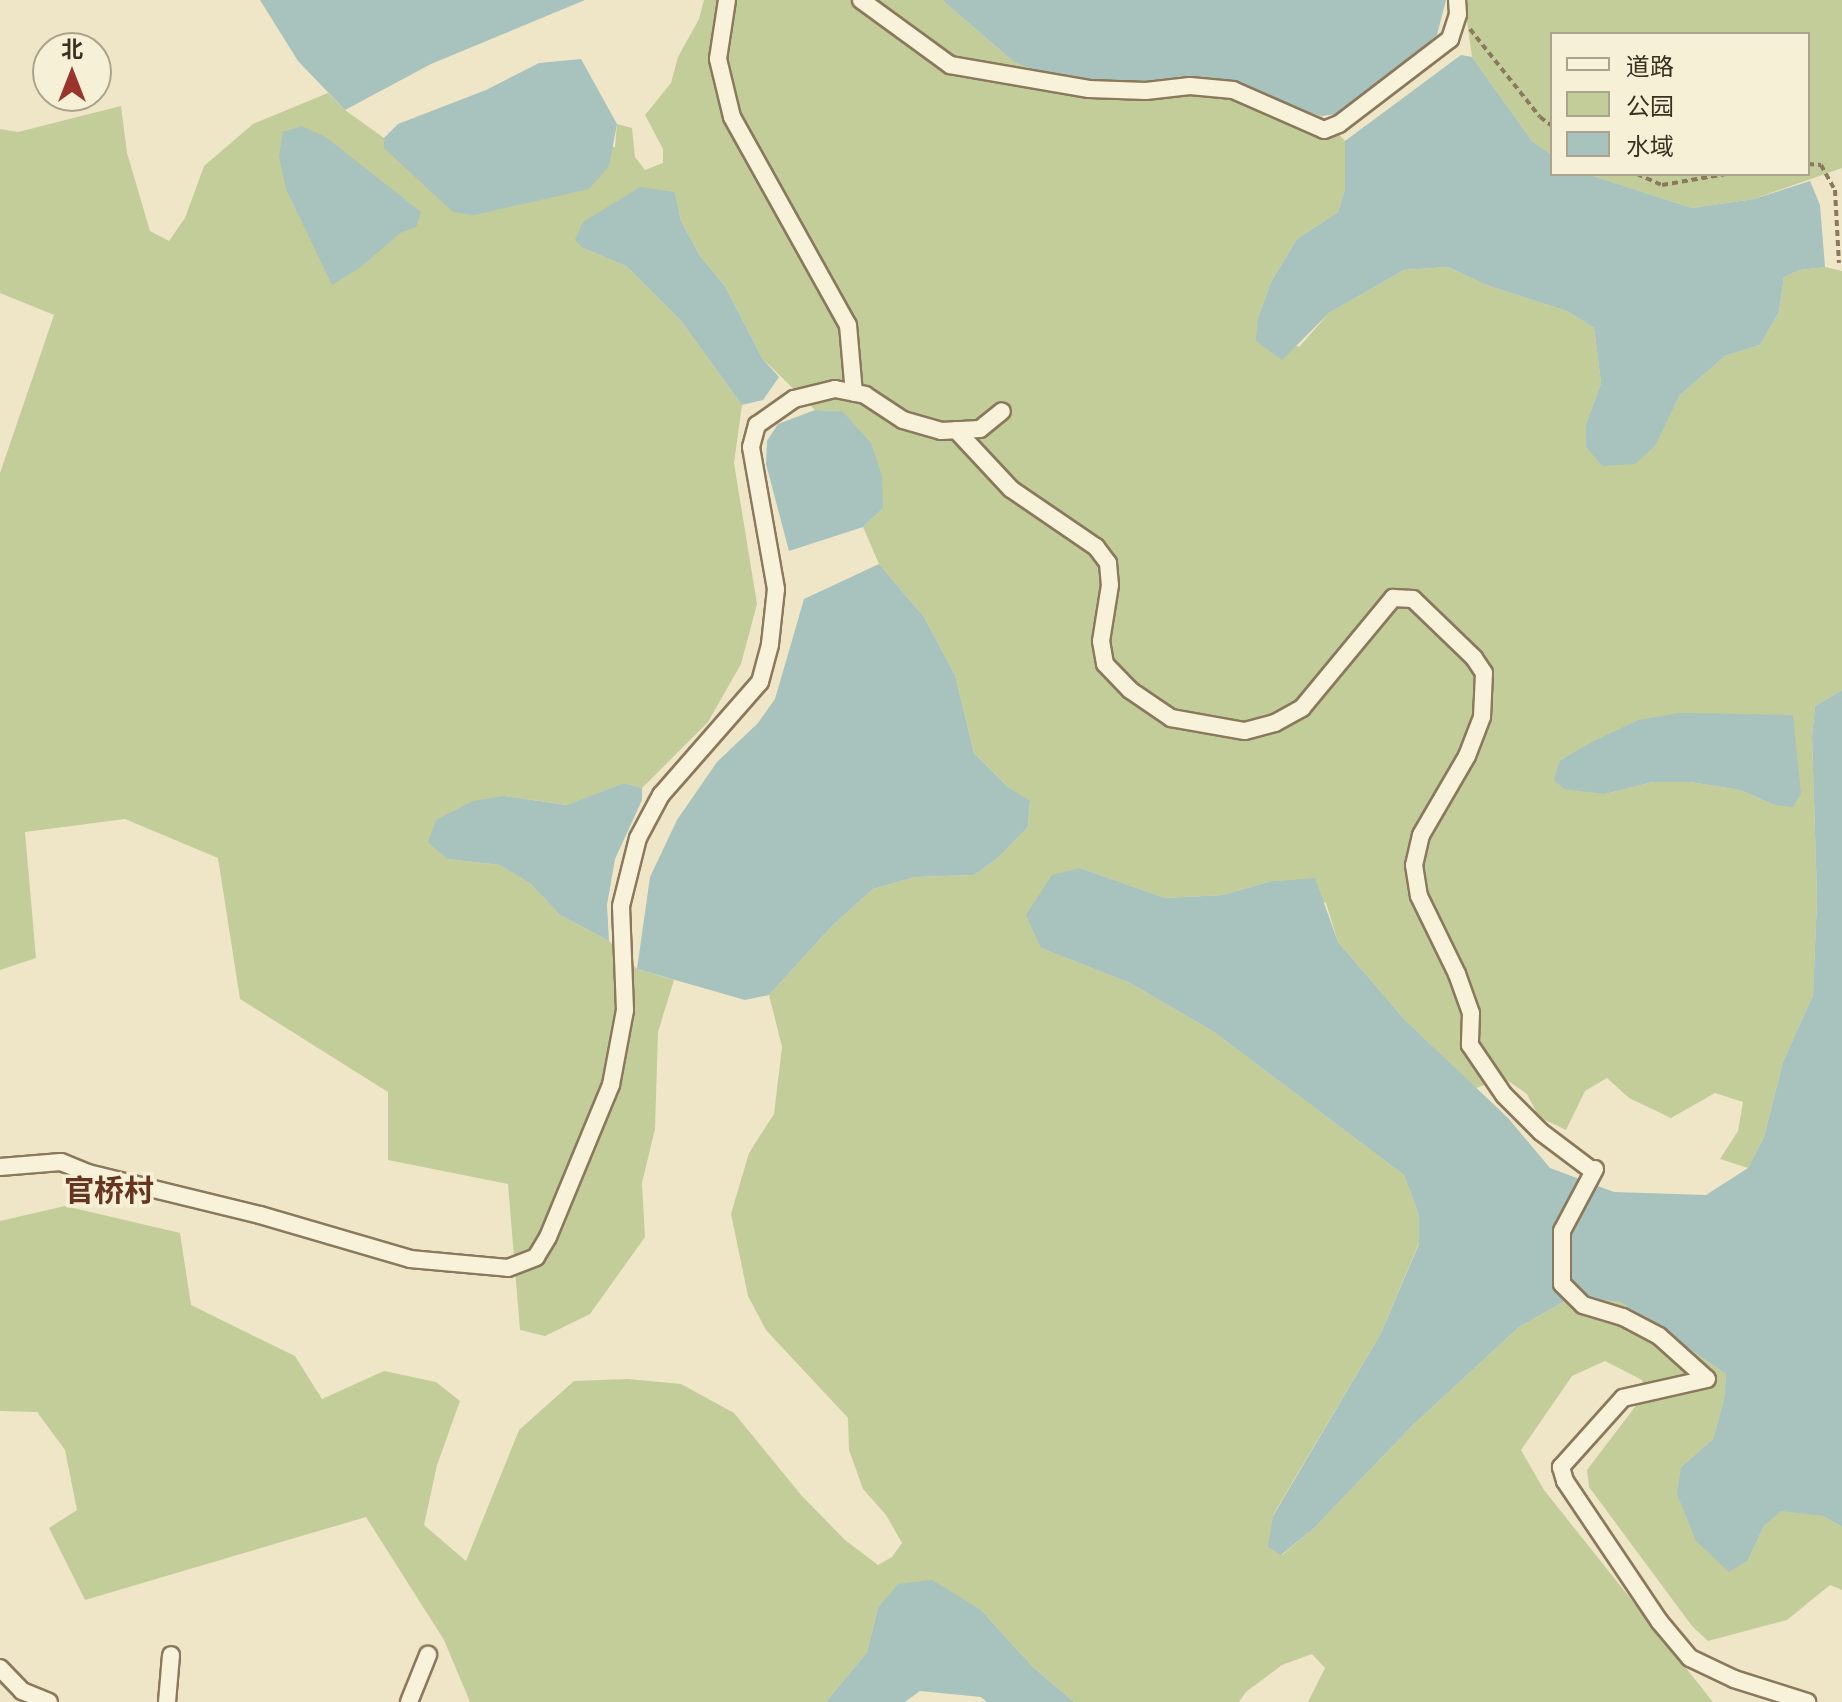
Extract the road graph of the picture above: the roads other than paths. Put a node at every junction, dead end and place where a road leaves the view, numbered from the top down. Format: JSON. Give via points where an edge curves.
{"nodes":[{"id":1,"x":727,"y":0,"type":"edge"},
{"id":2,"x":861,"y":0,"type":"edge"},
{"id":3,"x":1458,"y":7,"type":"edge"},
{"id":4,"x":854,"y":393,"type":"junction"},
{"id":5,"x":1002,"y":411,"type":"dead end"},
{"id":6,"x":956,"y":430,"type":"junction"},
{"id":7,"x":0,"y":1167,"type":"edge"},
{"id":8,"x":171,"y":1655,"type":"dead end"},
{"id":9,"x":428,"y":1655,"type":"dead end"},
{"id":10,"x":0,"y":1668,"type":"edge"},
{"id":11,"x":49,"y":1702,"type":"edge"},
{"id":12,"x":167,"y":1702,"type":"edge"},
{"id":13,"x":409,"y":1702,"type":"edge"},
{"id":14,"x":1807,"y":1702,"type":"edge"}],
"edges":[{"from":1,"to":4,"type":"street","via":[[718,59],[732,117],[848,325]]},
{"from":2,"to":3,"type":"street","via":[[950,65],[1089,89],[1233,90],[1324,130],[1450,39]]},
{"from":4,"to":6,"type":"street","via":[[903,420]]},
{"from":4,"to":7,"type":"street","via":[[835,389],[794,399],[757,425],[751,447],[776,589],[760,682],[661,795],[638,838],[621,906],[625,1010],[611,1085],[536,1257],[508,1268],[410,1259],[61,1162]]},
{"from":5,"to":6,"type":"street","via":[[980,429]]},
{"from":6,"to":14,"type":"street","via":[[1011,489],[1096,547],[1108,563],[1101,641],[1105,664],[1130,690],[1171,718],[1245,731],[1275,723],[1302,708],[1393,598],[1413,599],[1474,658],[1484,673],[1482,717],[1467,756],[1421,835],[1414,865],[1419,896],[1471,1013],[1470,1045],[1504,1095],[1541,1132],[1595,1169],[1562,1231],[1562,1284],[1583,1305],[1659,1336],[1707,1379],[1623,1398],[1561,1467],[1565,1481],[1690,1658],[1734,1679]]},
{"from":8,"to":12,"type":"street"},
{"from":9,"to":13,"type":"street"},
{"from":10,"to":11,"type":"street","via":[[22,1691]]}]}
